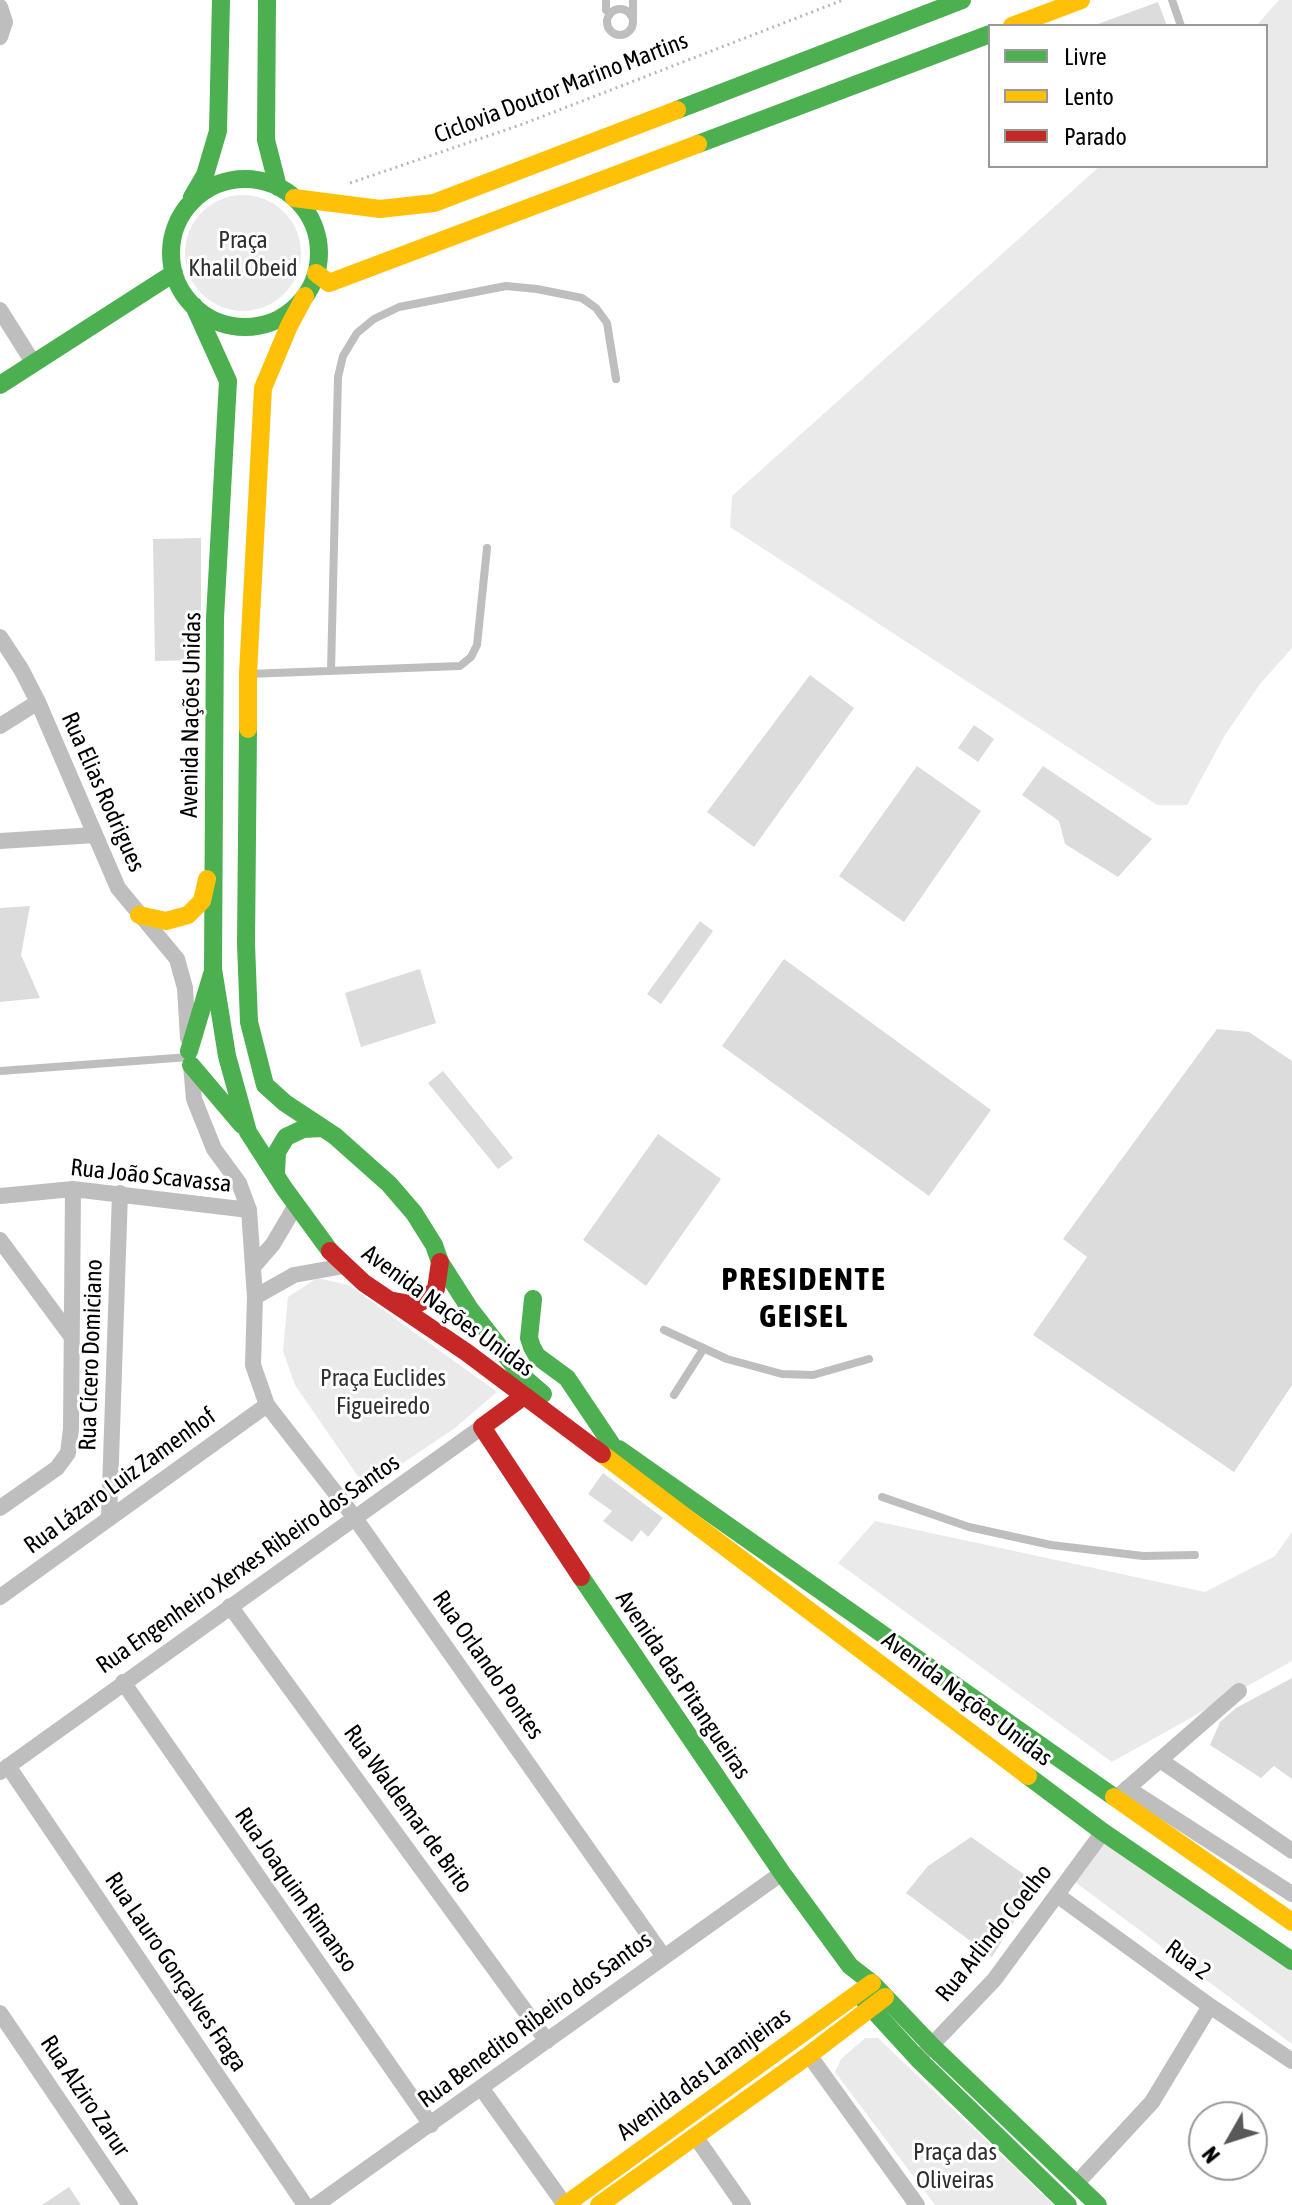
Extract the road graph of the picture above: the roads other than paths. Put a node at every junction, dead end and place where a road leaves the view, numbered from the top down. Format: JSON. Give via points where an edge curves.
{"nodes":[{"id":1,"x":221,"y":0,"type":"edge"},
{"id":2,"x":267,"y":0,"type":"edge"},
{"id":3,"x":633,"y":0,"type":"edge"},
{"id":4,"x":962,"y":0,"type":"edge"},
{"id":5,"x":1081,"y":0,"type":"edge"},
{"id":6,"x":1172,"y":0,"type":"edge"},
{"id":7,"x":0,"y":7,"type":"edge"},
{"id":8,"x":633,"y":19,"type":"dead end"},
{"id":9,"x":1017,"y":24,"type":"edge"},
{"id":10,"x":1180,"y":24,"type":"edge"},
{"id":11,"x":988,"y":35,"type":"edge"},
{"id":12,"x":1,"y":36,"type":"edge"},
{"id":13,"x":278,"y":187,"type":"junction"},
{"id":14,"x":294,"y":198,"type":"junction"},
{"id":15,"x":187,"y":206,"type":"junction"},
{"id":16,"x":174,"y":273,"type":"junction"},
{"id":17,"x":316,"y":273,"type":"junction"},
{"id":18,"x":305,"y":296,"type":"junction"},
{"id":19,"x":194,"y":306,"type":"junction"},
{"id":20,"x":0,"y":310,"type":"edge"},
{"id":21,"x":34,"y":364,"type":"junction"},
{"id":22,"x":616,"y":379,"type":"dead end"},
{"id":23,"x":0,"y":385,"type":"edge"},
{"id":24,"x":487,"y":548,"type":"dead end"},
{"id":25,"x":0,"y":637,"type":"edge"},
{"id":26,"x":331,"y":671,"type":"junction"},
{"id":27,"x":248,"y":674,"type":"junction"},
{"id":28,"x":38,"y":702,"type":"junction"},
{"id":29,"x":0,"y":726,"type":"edge"},
{"id":30,"x":95,"y":835,"type":"junction"},
{"id":31,"x":0,"y":841,"type":"edge"},
{"id":32,"x":213,"y":851,"type":"junction"},
{"id":33,"x":139,"y":915,"type":"junction"},
{"id":34,"x":213,"y":969,"type":"junction"},
{"id":35,"x":190,"y":1058,"type":"junction"},
{"id":36,"x":0,"y":1071,"type":"edge"},
{"id":37,"x":322,"y":1128,"type":"junction"},
{"id":38,"x":248,"y":1132,"type":"junction"},
{"id":39,"x":276,"y":1174,"type":"junction"},
{"id":40,"x":73,"y":1189,"type":"junction"},
{"id":41,"x":120,"y":1193,"type":"junction"},
{"id":42,"x":0,"y":1196,"type":"edge"},
{"id":43,"x":296,"y":1205,"type":"junction"},
{"id":44,"x":249,"y":1210,"type":"junction"},
{"id":45,"x":0,"y":1240,"type":"edge"},
{"id":46,"x":440,"y":1262,"type":"junction"},
{"id":47,"x":254,"y":1266,"type":"junction"},
{"id":48,"x":344,"y":1266,"type":"junction"},
{"id":49,"x":364,"y":1283,"type":"junction"},
{"id":50,"x":255,"y":1297,"type":"junction"},
{"id":51,"x":533,"y":1299,"type":"dead end"},
{"id":52,"x":664,"y":1330,"type":"dead end"},
{"id":53,"x":71,"y":1336,"type":"junction"},
{"id":54,"x":704,"y":1348,"type":"junction"},
{"id":55,"x":869,"y":1359,"type":"dead end"},
{"id":56,"x":674,"y":1395,"type":"dead end"},
{"id":57,"x":524,"y":1396,"type":"junction"},
{"id":58,"x":267,"y":1405,"type":"junction"},
{"id":59,"x":482,"y":1427,"type":"junction"},
{"id":60,"x":612,"y":1445,"type":"junction"},
{"id":61,"x":882,"y":1497,"type":"dead end"},
{"id":62,"x":3,"y":1500,"type":"edge"},
{"id":63,"x":355,"y":1518,"type":"junction"},
{"id":64,"x":109,"y":1519,"type":"junction"},
{"id":65,"x":1195,"y":1555,"type":"dead end"},
{"id":66,"x":0,"y":1597,"type":"edge"},
{"id":67,"x":230,"y":1606,"type":"junction"},
{"id":68,"x":123,"y":1682,"type":"junction"},
{"id":69,"x":1239,"y":1691,"type":"dead end"},
{"id":70,"x":1160,"y":1760,"type":"junction"},
{"id":71,"x":4,"y":1769,"type":"edge"},
{"id":72,"x":1121,"y":1794,"type":"junction"},
{"id":73,"x":1103,"y":1832,"type":"junction"},
{"id":74,"x":1292,"y":1851,"type":"edge"},
{"id":75,"x":782,"y":1873,"type":"junction"},
{"id":76,"x":1292,"y":1894,"type":"edge"},
{"id":77,"x":1057,"y":1895,"type":"junction"},
{"id":78,"x":1289,"y":1914,"type":"edge"},
{"id":79,"x":664,"y":1957,"type":"junction"},
{"id":80,"x":1292,"y":1961,"type":"edge"},
{"id":81,"x":871,"y":1995,"type":"junction"},
{"id":82,"x":1210,"y":2006,"type":"junction"},
{"id":83,"x":0,"y":2013,"type":"edge"},
{"id":84,"x":547,"y":2041,"type":"junction"},
{"id":85,"x":925,"y":2052,"type":"junction"},
{"id":86,"x":809,"y":2055,"type":"junction"},
{"id":87,"x":1292,"y":2061,"type":"edge"},
{"id":88,"x":482,"y":2089,"type":"junction"},
{"id":89,"x":431,"y":2125,"type":"junction"},
{"id":90,"x":695,"y":2136,"type":"junction"},
{"id":91,"x":1076,"y":2184,"type":"junction"},
{"id":92,"x":130,"y":2205,"type":"edge"},
{"id":93,"x":305,"y":2205,"type":"edge"},
{"id":94,"x":316,"y":2205,"type":"edge"},
{"id":95,"x":565,"y":2205,"type":"edge"},
{"id":96,"x":599,"y":2205,"type":"edge"},
{"id":97,"x":743,"y":2205,"type":"edge"},
{"id":98,"x":917,"y":2205,"type":"edge"},
{"id":99,"x":1068,"y":2205,"type":"edge"},
{"id":100,"x":1098,"y":2205,"type":"edge"}],
"edges":[{"from":1,"to":15,"type":"main road","via":[[218,131],[205,175]]},
{"from":2,"to":13,"type":"main road","via":[[266,140]]},
{"from":3,"to":8,"type":"lane"},
{"from":4,"to":14,"type":"main road","via":[[434,203],[380,209]]},
{"from":5,"to":9,"type":"main road"},
{"from":6,"to":10,"type":"lane"},
{"from":7,"to":12,"type":"street","via":[[5,22]]},
{"from":11,"to":17,"type":"main road","via":[[329,283]]},
{"from":13,"to":14,"type":"main road","name":"Avenida Nações Unidas"},
{"from":13,"to":15,"type":"main road","name":"Avenida Nações Unidas","via":[[236,179],[209,188]]},
{"from":14,"to":17,"type":"main road","name":"Avenida Nações Unidas","via":[[316,233]]},
{"from":15,"to":16,"type":"main road","via":[[172,238]]},
{"from":16,"to":19,"type":"main road","name":"Avenida Nações Unidas"},
{"from":16,"to":21,"type":"main road"},
{"from":17,"to":18,"type":"main road","name":"Avenida Nações Unidas"},
{"from":18,"to":19,"type":"main road","name":"Avenida Nações Unidas","via":[[277,319],[242,327],[224,324]]},
{"from":18,"to":27,"type":"main road","name":"Avenida Nações Unidas","via":[[263,388]]},
{"from":19,"to":32,"type":"main road","name":"Avenida Nações Unidas","via":[[228,381],[215,618]]},
{"from":20,"to":21,"type":"street"},
{"from":21,"to":23,"type":"main road"},
{"from":22,"to":26,"type":"lane","via":[[607,323],[596,308],[582,298],[537,289],[506,286],[399,307],[357,333],[338,377]]},
{"from":24,"to":26,"type":"lane","via":[[477,645],[460,666]]},
{"from":25,"to":28,"type":"street","name":"Rua Elias Rodrigues"},
{"from":26,"to":27,"type":"lane"},
{"from":27,"to":37,"type":"main road","name":"Avenida Nações Unidas","via":[[249,1022],[265,1085]]},
{"from":28,"to":29,"type":"street"},
{"from":28,"to":30,"type":"street","name":"Rua Elias Rodrigues"},
{"from":30,"to":31,"type":"street"},
{"from":30,"to":33,"type":"street","name":"Rua Elias Rodrigues","via":[[118,888]]},
{"from":32,"to":33,"type":"main road","via":[[202,901],[188,915],[166,921]]},
{"from":32,"to":34,"type":"main road","name":"Avenida Nações Unidas"},
{"from":33,"to":35,"type":"street","name":"Rua Elias Rodrigues","via":[[177,959],[185,988]]},
{"from":34,"to":35,"type":"main road"},
{"from":34,"to":38,"type":"main road","name":"Avenida Nações Unidas","via":[[227,1056]]},
{"from":35,"to":36,"type":"lane"},
{"from":35,"to":38,"type":"main road"},
{"from":35,"to":44,"type":"street","name":"Rua Elias Rodrigues","via":[[194,1099],[214,1149],[239,1183]]},
{"from":37,"to":39,"type":"main road","via":[[286,1137],[277,1152]]},
{"from":37,"to":46,"type":"main road","name":"Avenida Nações Unidas","via":[[389,1184],[414,1213]]},
{"from":38,"to":39,"type":"main road","name":"Avenida Nações Unidas"},
{"from":39,"to":43,"type":"main road","name":"Avenida Nações Unidas"},
{"from":40,"to":41,"type":"street","name":"Rua João Scavassa"},
{"from":40,"to":42,"type":"street","name":"Rua João Scavassa"},
{"from":40,"to":53,"type":"street"},
{"from":41,"to":44,"type":"street","name":"Rua João Scavassa"},
{"from":41,"to":64,"type":"street","name":"Rua Cícero Domiciano"},
{"from":43,"to":47,"type":"street"},
{"from":43,"to":48,"type":"main road","name":"Avenida Nações Unidas"},
{"from":44,"to":47,"type":"street","name":"Rua Orlando Pontes"},
{"from":45,"to":53,"type":"street"},
{"from":46,"to":49,"type":"main road","via":[[436,1289],[415,1305]]},
{"from":46,"to":60,"type":"main road","name":"Avenida Nações Unidas","via":[[521,1375]]},
{"from":47,"to":50,"type":"street","name":"Rua Orlando Pontes"},
{"from":48,"to":49,"type":"main road","name":"Avenida Nações Unidas"},
{"from":48,"to":50,"type":"street","via":[[294,1275]]},
{"from":49,"to":57,"type":"main road","name":"Avenida Nações Unidas"},
{"from":50,"to":58,"type":"street","name":"Rua Orlando Pontes","via":[[253,1365]]},
{"from":51,"to":60,"type":"main road","via":[[532,1347],[567,1378]]},
{"from":52,"to":54,"type":"lane"},
{"from":53,"to":62,"type":"street","via":[[68,1453],[57,1468]]},
{"from":54,"to":55,"type":"lane","via":[[782,1374],[813,1375]]},
{"from":54,"to":56,"type":"lane"},
{"from":57,"to":59,"type":"main road","name":"Rua Engenheiro Xerxes Ribeiro dos Santos"},
{"from":57,"to":73,"type":"main road","name":"Avenida Nações Unidas"},
{"from":58,"to":63,"type":"street","name":"Rua Orlando Pontes"},
{"from":58,"to":64,"type":"street","name":"Rua Lázaro Luiz Zamenhof"},
{"from":59,"to":63,"type":"street","name":"Rua Engenheiro Xerxes Ribeiro dos Santos"},
{"from":59,"to":75,"type":"main road","name":"Avenida das Pitangueiras"},
{"from":60,"to":72,"type":"main road","name":"Avenida Nações Unidas"},
{"from":61,"to":65,"type":"lane","via":[[969,1527],[1051,1545],[1143,1556]]},
{"from":63,"to":67,"type":"street","name":"Rua Engenheiro Xerxes Ribeiro dos Santos"},
{"from":63,"to":79,"type":"street","name":"Rua Orlando Pontes"},
{"from":64,"to":66,"type":"street","name":"Rua Lázaro Luiz Zamenhof"},
{"from":67,"to":68,"type":"street","name":"Rua Engenheiro Xerxes Ribeiro dos Santos"},
{"from":67,"to":84,"type":"street","name":"Rua Waldemar de Brito"},
{"from":68,"to":71,"type":"street","name":"Rua Engenheiro Xerxes Ribeiro dos Santos"},
{"from":68,"to":89,"type":"street","name":"Rua Joaquim Rimanso"},
{"from":69,"to":70,"type":"street"},
{"from":70,"to":72,"type":"street"},
{"from":70,"to":74,"type":"street"},
{"from":71,"to":93,"type":"street","name":"Rua Lauro Gonçalves Fraga"},
{"from":72,"to":76,"type":"street"},
{"from":72,"to":78,"type":"main road","name":"Avenida Nações Unidas"},
{"from":73,"to":77,"type":"street","name":"Rua Arlindo Coelho"},
{"from":73,"to":80,"type":"main road","name":"Avenida Nações Unidas"},
{"from":75,"to":79,"type":"street","name":"Rua Benedito Ribeiro dos Santos"},
{"from":75,"to":81,"type":"main road","name":"Avenida das Pitangueiras"},
{"from":77,"to":82,"type":"street","name":"Rua 2"},
{"from":77,"to":85,"type":"street","name":"Rua Arlindo Coelho","via":[[994,1980]]},
{"from":79,"to":84,"type":"street","name":"Rua Benedito Ribeiro dos Santos"},
{"from":81,"to":85,"type":"main road","name":"Avenida das Pitangueiras"},
{"from":81,"to":86,"type":"main road","name":"Avenida das Laranjeiras"},
{"from":81,"to":95,"type":"main road","name":"Avenida das Laranjeiras"},
{"from":82,"to":87,"type":"street","name":"Rua 2"},
{"from":82,"to":91,"type":"street","via":[[1152,2102]]},
{"from":83,"to":92,"type":"street","name":"Rua Alziro Zarur"},
{"from":84,"to":88,"type":"street","name":"Rua Benedito Ribeiro dos Santos"},
{"from":85,"to":91,"type":"main road","name":"Avenida das Pitangueiras"},
{"from":85,"to":99,"type":"main road","name":"Avenida das Pitangueiras"},
{"from":86,"to":90,"type":"main road","name":"Avenida das Laranjeiras"},
{"from":86,"to":98,"type":"street"},
{"from":88,"to":89,"type":"street","name":"Rua Benedito Ribeiro dos Santos"},
{"from":88,"to":95,"type":"street"},
{"from":89,"to":94,"type":"street","name":"Rua Benedito Ribeiro dos Santos"},
{"from":90,"to":96,"type":"main road","name":"Avenida das Laranjeiras"},
{"from":90,"to":97,"type":"street"},
{"from":91,"to":100,"type":"main road","name":"Avenida das Pitangueiras"}]}
